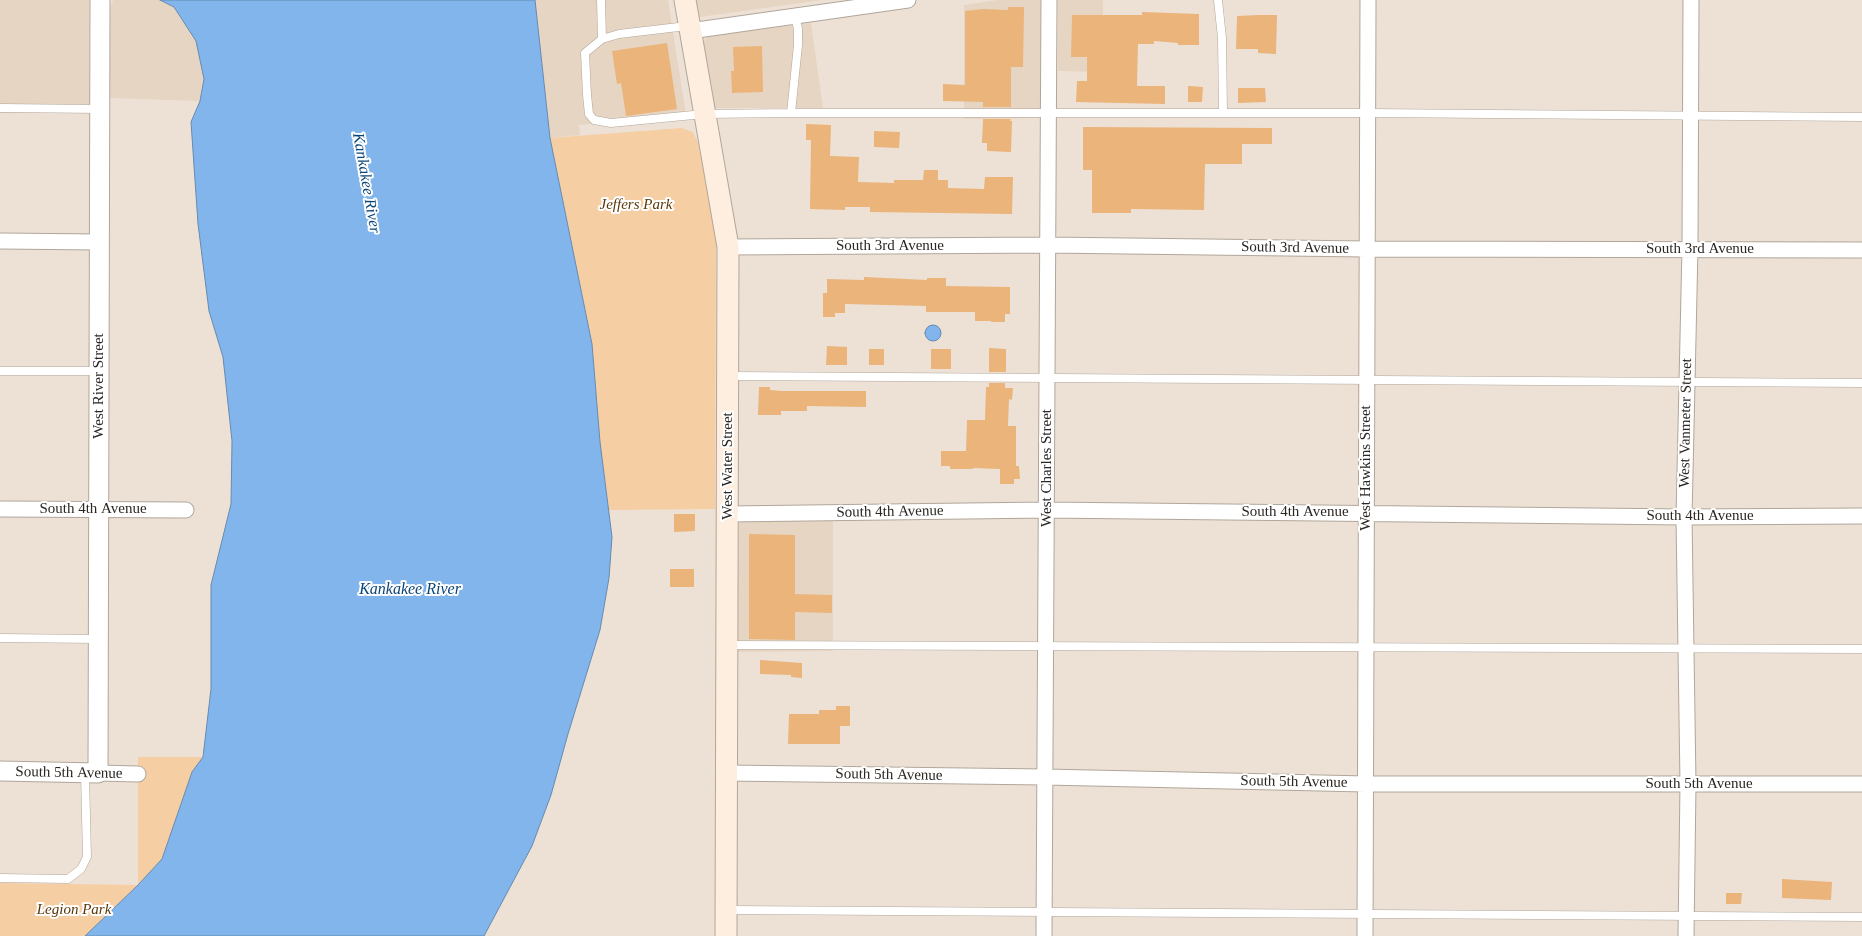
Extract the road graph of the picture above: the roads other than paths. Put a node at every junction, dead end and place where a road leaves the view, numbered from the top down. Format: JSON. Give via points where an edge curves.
{"nodes":[{"id":1,"x":100,"y":0,"type":"edge"},
{"id":2,"x":601,"y":0,"type":"edge"},
{"id":3,"x":686,"y":0,"type":"edge"},
{"id":4,"x":908,"y":0,"type":"edge"},
{"id":5,"x":1049,"y":0,"type":"edge"},
{"id":6,"x":1218,"y":0,"type":"edge"},
{"id":7,"x":1368,"y":0,"type":"edge"},
{"id":8,"x":1691,"y":0,"type":"edge"},
{"id":9,"x":795,"y":16,"type":"junction"},
{"id":10,"x":690,"y":28,"type":"junction"},
{"id":11,"x":602,"y":38,"type":"junction"},
{"id":12,"x":0,"y":108,"type":"edge"},
{"id":13,"x":100,"y":109,"type":"junction"},
{"id":14,"x":1048,"y":113,"type":"junction"},
{"id":15,"x":1223,"y":113,"type":"junction"},
{"id":16,"x":1368,"y":113,"type":"junction"},
{"id":17,"x":704,"y":114,"type":"junction"},
{"id":18,"x":791,"y":114,"type":"junction"},
{"id":19,"x":1691,"y":116,"type":"junction"},
{"id":20,"x":1862,"y":117,"type":"edge"},
{"id":21,"x":0,"y":241,"type":"edge"},
{"id":22,"x":99,"y":242,"type":"junction"},
{"id":23,"x":1048,"y":245,"type":"junction"},
{"id":24,"x":728,"y":247,"type":"junction"},
{"id":25,"x":1690,"y":248,"type":"junction"},
{"id":26,"x":1367,"y":249,"type":"junction"},
{"id":27,"x":1862,"y":250,"type":"edge"},
{"id":28,"x":0,"y":371,"type":"edge"},
{"id":29,"x":99,"y":371,"type":"junction"},
{"id":30,"x":728,"y":376,"type":"junction"},
{"id":31,"x":1047,"y":378,"type":"junction"},
{"id":32,"x":1367,"y":380,"type":"junction"},
{"id":33,"x":1687,"y":382,"type":"junction"},
{"id":34,"x":1862,"y":383,"type":"edge"},
{"id":35,"x":0,"y":509,"type":"edge"},
{"id":36,"x":99,"y":509,"type":"junction"},
{"id":37,"x":186,"y":510,"type":"dead end"},
{"id":38,"x":1046,"y":510,"type":"junction"},
{"id":39,"x":1366,"y":512,"type":"junction"},
{"id":40,"x":728,"y":514,"type":"junction"},
{"id":41,"x":1862,"y":516,"type":"edge"},
{"id":42,"x":1684,"y":517,"type":"junction"},
{"id":43,"x":0,"y":638,"type":"edge"},
{"id":44,"x":99,"y":639,"type":"junction"},
{"id":45,"x":727,"y":644,"type":"junction"},
{"id":46,"x":1046,"y":646,"type":"junction"},
{"id":47,"x":1366,"y":647,"type":"junction"},
{"id":48,"x":1686,"y":648,"type":"junction"},
{"id":49,"x":1862,"y":649,"type":"edge"},
{"id":50,"x":0,"y":771,"type":"edge"},
{"id":51,"x":92,"y":773,"type":"junction"},
{"id":52,"x":726,"y":773,"type":"junction"},
{"id":53,"x":138,"y":774,"type":"dead end"},
{"id":54,"x":1045,"y":776,"type":"junction"},
{"id":55,"x":1366,"y":784,"type":"junction"},
{"id":56,"x":1688,"y":784,"type":"junction"},
{"id":57,"x":1862,"y":784,"type":"edge"},
{"id":58,"x":0,"y":878,"type":"edge"},
{"id":59,"x":726,"y":910,"type":"junction"},
{"id":60,"x":1044,"y":912,"type":"junction"},
{"id":61,"x":1366,"y":914,"type":"junction"},
{"id":62,"x":1686,"y":916,"type":"junction"},
{"id":63,"x":1862,"y":917,"type":"edge"},
{"id":64,"x":726,"y":936,"type":"edge"},
{"id":65,"x":1044,"y":936,"type":"edge"},
{"id":66,"x":1365,"y":936,"type":"edge"},
{"id":67,"x":1686,"y":936,"type":"edge"}],
"edges":[{"from":1,"to":13,"type":"street","name":"West River Street"},
{"from":2,"to":11,"type":"lane"},
{"from":3,"to":10,"type":"main road","name":"West Water Street"},
{"from":4,"to":9,"type":"street"},
{"from":5,"to":14,"type":"street","name":"West Charles Street"},
{"from":6,"to":15,"type":"lane"},
{"from":7,"to":16,"type":"street","name":"West Hawkins Street"},
{"from":8,"to":19,"type":"street","name":"West Vanmeter Street"},
{"from":9,"to":10,"type":"street"},
{"from":9,"to":18,"type":"lane","via":[[798,45]]},
{"from":10,"to":11,"type":"lane"},
{"from":10,"to":17,"type":"main road","name":"West Water Street"},
{"from":11,"to":17,"type":"lane","via":[[585,53],[587,95],[594,120],[611,123]]},
{"from":12,"to":13,"type":"lane"},
{"from":13,"to":22,"type":"street","name":"West River Street"},
{"from":14,"to":15,"type":"lane"},
{"from":14,"to":18,"type":"lane"},
{"from":14,"to":23,"type":"street","name":"West Charles Street"},
{"from":15,"to":16,"type":"lane"},
{"from":16,"to":19,"type":"lane"},
{"from":16,"to":26,"type":"street","name":"West Hawkins Street"},
{"from":17,"to":18,"type":"lane"},
{"from":17,"to":24,"type":"main road","name":"West Water Street"},
{"from":19,"to":20,"type":"lane"},
{"from":19,"to":25,"type":"street","name":"West Vanmeter Street"},
{"from":21,"to":22,"type":"street"},
{"from":22,"to":29,"type":"street","name":"West River Street"},
{"from":23,"to":24,"type":"street","name":"South 3rd Avenue"},
{"from":23,"to":26,"type":"street","name":"South 3rd Avenue"},
{"from":23,"to":31,"type":"street","name":"West Charles Street"},
{"from":24,"to":30,"type":"main road","name":"West Water Street"},
{"from":25,"to":26,"type":"street","name":"South 3rd Avenue"},
{"from":25,"to":27,"type":"street","name":"South 3rd Avenue"},
{"from":25,"to":33,"type":"street","name":"West Vanmeter Street"},
{"from":26,"to":32,"type":"street","name":"West Hawkins Street"},
{"from":28,"to":29,"type":"lane"},
{"from":29,"to":36,"type":"street","name":"West River Street"},
{"from":30,"to":31,"type":"lane"},
{"from":30,"to":40,"type":"main road","name":"West Water Street"},
{"from":31,"to":32,"type":"lane"},
{"from":31,"to":38,"type":"street","name":"West Charles Street"},
{"from":32,"to":33,"type":"lane"},
{"from":32,"to":39,"type":"street","name":"West Hawkins Street"},
{"from":33,"to":34,"type":"lane"},
{"from":33,"to":42,"type":"street","name":"West Vanmeter Street"},
{"from":35,"to":36,"type":"street","name":"South 4th Avenue"},
{"from":36,"to":37,"type":"street","name":"South 4th Avenue"},
{"from":36,"to":44,"type":"street","name":"West River Street"},
{"from":38,"to":39,"type":"street","name":"South 4th Avenue"},
{"from":38,"to":40,"type":"street","name":"South 4th Avenue"},
{"from":38,"to":46,"type":"street","name":"West Charles Street"},
{"from":39,"to":42,"type":"street","name":"South 4th Avenue"},
{"from":39,"to":47,"type":"street","name":"West Hawkins Street"},
{"from":40,"to":45,"type":"main road","name":"West Water Street"},
{"from":41,"to":42,"type":"street","name":"South 4th Avenue"},
{"from":42,"to":48,"type":"street","name":"West Vanmeter Street"},
{"from":43,"to":44,"type":"lane"},
{"from":44,"to":51,"type":"street","name":"West River Street"},
{"from":45,"to":46,"type":"lane"},
{"from":45,"to":52,"type":"main road","name":"West Water Street"},
{"from":46,"to":47,"type":"lane"},
{"from":46,"to":54,"type":"street","name":"West Charles Street"},
{"from":47,"to":48,"type":"lane"},
{"from":47,"to":55,"type":"street","name":"West Hawkins Street"},
{"from":48,"to":49,"type":"lane"},
{"from":48,"to":56,"type":"street","name":"West Vanmeter Street"},
{"from":50,"to":51,"type":"street","name":"South 5th Avenue"},
{"from":51,"to":53,"type":"street","name":"South 5th Avenue"},
{"from":51,"to":58,"type":"lane","via":[[86,857],[81,869],[68,879]]},
{"from":52,"to":54,"type":"street","name":"South 5th Avenue"},
{"from":52,"to":59,"type":"main road","name":"West Water Street"},
{"from":54,"to":55,"type":"street","name":"South 5th Avenue"},
{"from":54,"to":60,"type":"street","name":"West Charles Street"},
{"from":55,"to":56,"type":"street","name":"South 5th Avenue"},
{"from":55,"to":61,"type":"street","name":"West Hawkins Street"},
{"from":56,"to":57,"type":"street","name":"South 5th Avenue"},
{"from":56,"to":62,"type":"street","name":"West Vanmeter Street"},
{"from":59,"to":60,"type":"lane"},
{"from":59,"to":64,"type":"main road","name":"West Water Street"},
{"from":60,"to":61,"type":"lane"},
{"from":60,"to":65,"type":"street","name":"West Charles Street"},
{"from":61,"to":62,"type":"lane"},
{"from":61,"to":66,"type":"street","name":"West Hawkins Street"},
{"from":62,"to":63,"type":"lane"},
{"from":62,"to":67,"type":"street","name":"West Vanmeter Street"}]}
